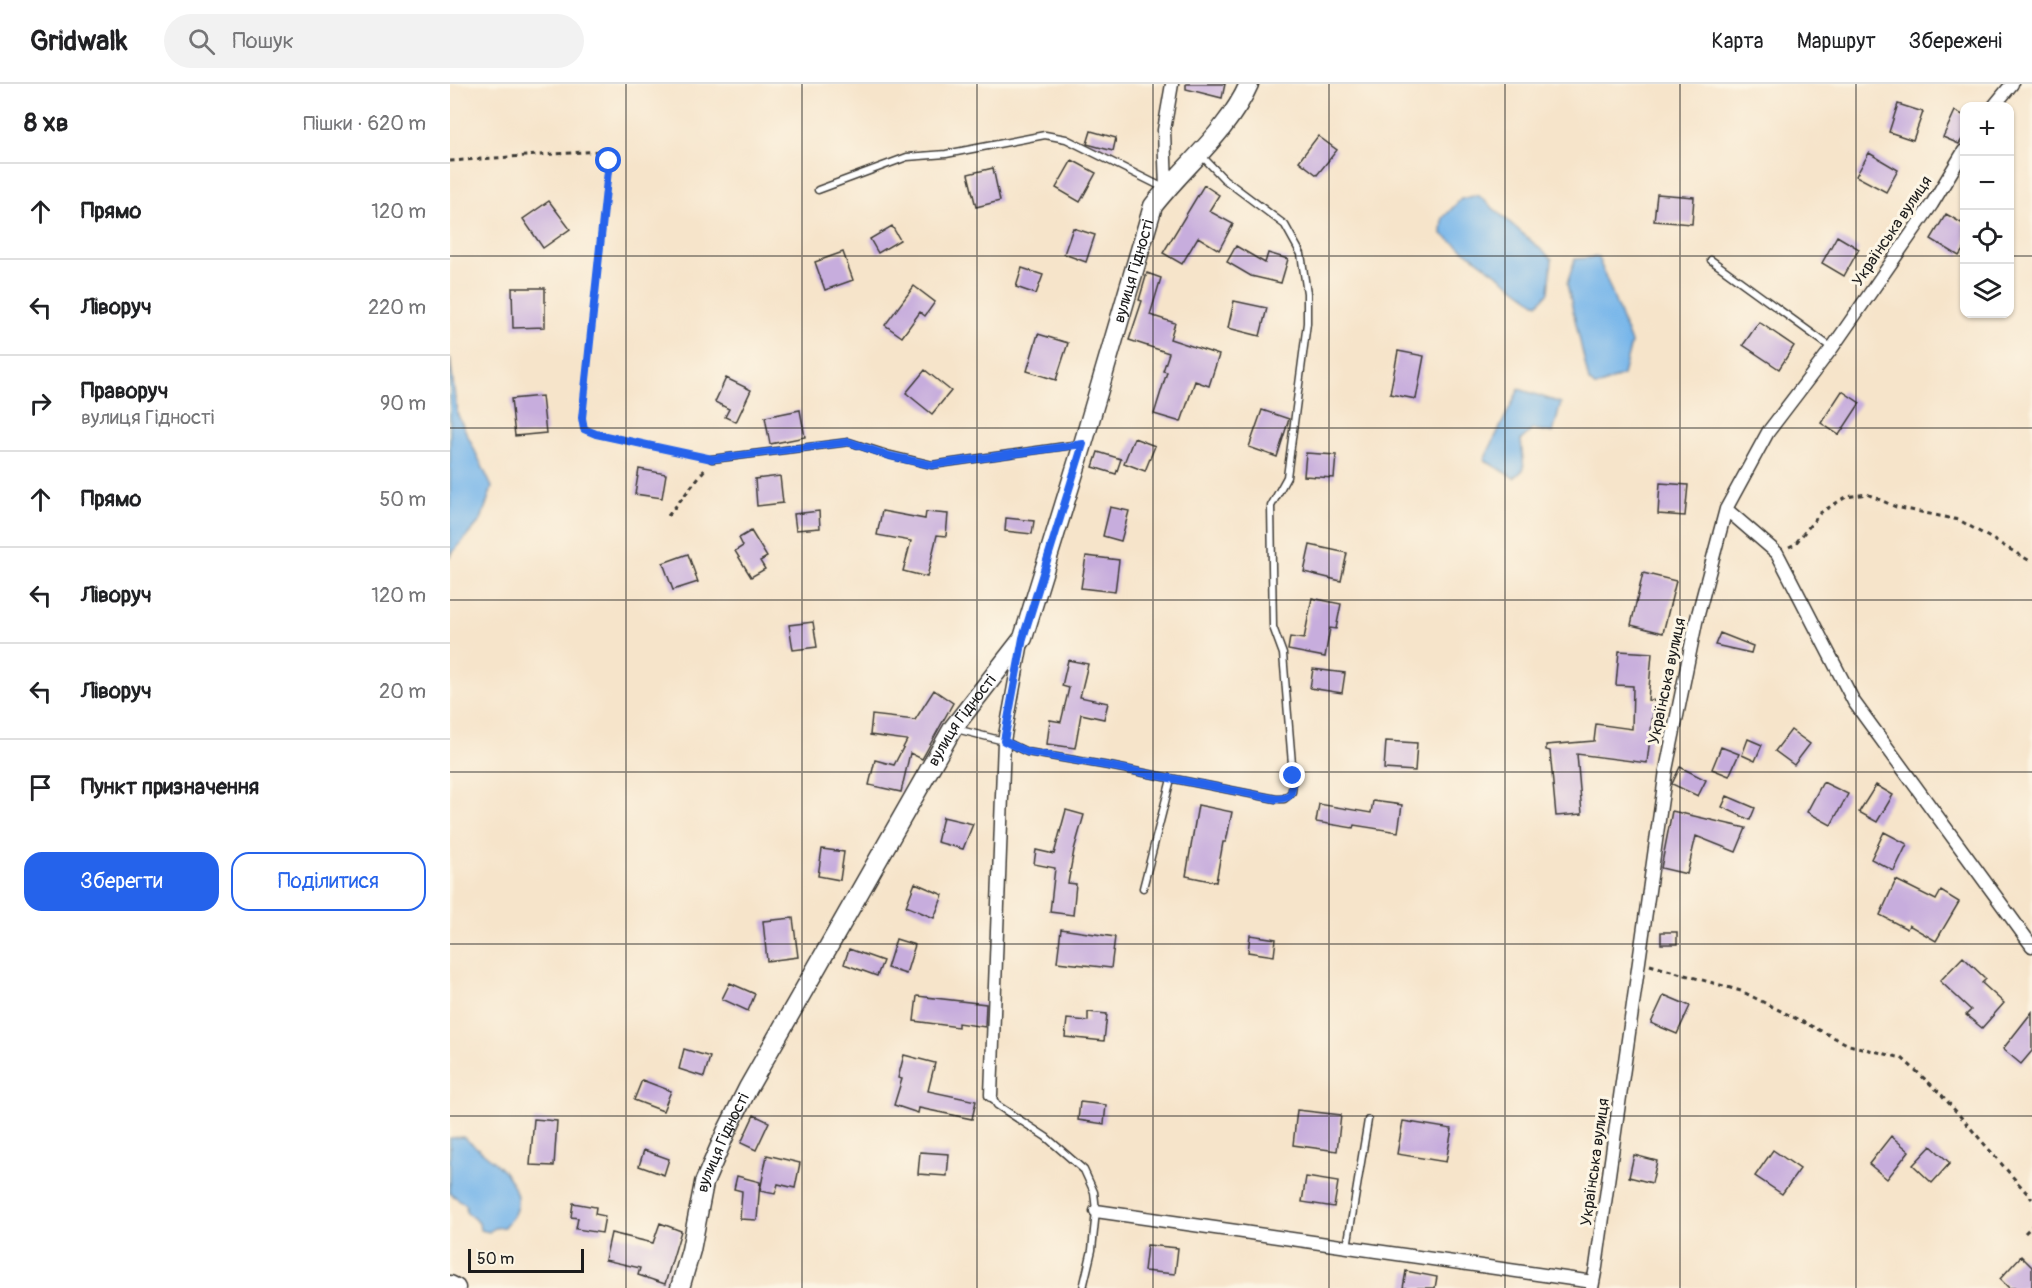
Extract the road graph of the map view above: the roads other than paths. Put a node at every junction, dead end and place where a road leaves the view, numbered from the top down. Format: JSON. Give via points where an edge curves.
{"nodes":[{"id":1,"x":1172,"y":84,"type":"edge"},
{"id":2,"x":1249,"y":84,"type":"edge"},
{"id":3,"x":2012,"y":84,"type":"edge"},
{"id":4,"x":1997,"y":102,"type":"edge"},
{"id":5,"x":1200,"y":154,"type":"junction"},
{"id":6,"x":1962,"y":156,"type":"edge"},
{"id":7,"x":1166,"y":189,"type":"junction"},
{"id":8,"x":818,"y":190,"type":"dead end"},
{"id":9,"x":1711,"y":260,"type":"dead end"},
{"id":10,"x":1832,"y":348,"type":"junction"},
{"id":11,"x":1083,"y":444,"type":"junction"},
{"id":12,"x":712,"y":459,"type":"road end"},
{"id":13,"x":1726,"y":509,"type":"junction"},
{"id":14,"x":1023,"y":638,"type":"junction"},
{"id":15,"x":953,"y":728,"type":"junction"},
{"id":16,"x":1004,"y":741,"type":"junction"},
{"id":17,"x":1171,"y":779,"type":"junction"},
{"id":18,"x":1143,"y":888,"type":"dead end"},
{"id":19,"x":2032,"y":946,"type":"edge"},
{"id":20,"x":991,"y":1095,"type":"joint"},
{"id":21,"x":1368,"y":1120,"type":"dead end"},
{"id":22,"x":1096,"y":1210,"type":"junction"},
{"id":23,"x":1347,"y":1247,"type":"junction"},
{"id":24,"x":450,"y":1285,"type":"edge"},
{"id":25,"x":1592,"y":1285,"type":"edge"},
{"id":26,"x":456,"y":1288,"type":"edge"},
{"id":27,"x":680,"y":1288,"type":"edge"},
{"id":28,"x":1083,"y":1288,"type":"edge"}],
"edges":[{"from":1,"to":7,"type":"street","via":[[1164,130]]},
{"from":2,"to":5,"type":"street","name":"вулиця Гідності","via":[[1242,100]]},
{"from":3,"to":4,"type":"street"},
{"from":5,"to":7,"type":"street","name":"вулиця Гідності"},
{"from":5,"to":17,"type":"lane","via":[[1224,179],[1285,225],[1301,255],[1307,293],[1307,323],[1287,477],[1271,506],[1273,627],[1283,654],[1293,776],[1292,792],[1284,799]]},
{"from":6,"to":10,"type":"street","name":"Українська вулиця"},
{"from":7,"to":8,"type":"lane","via":[[1066,139],[1045,135],[946,154],[907,157]]},
{"from":7,"to":11,"type":"street","name":"вулиця Гідності","via":[[1153,206]]},
{"from":9,"to":10,"type":"lane"},
{"from":10,"to":13,"type":"street","name":"Українська вулиця","via":[[1768,432]]},
{"from":11,"to":12,"type":"lane","via":[[932,465],[849,442]]},
{"from":11,"to":14,"type":"street","name":"вулиця Гідності"},
{"from":13,"to":19,"type":"street","via":[[1777,554],[1854,702]]},
{"from":13,"to":25,"type":"street","name":"Українська вулиця","via":[[1696,621],[1666,771]]},
{"from":14,"to":15,"type":"street","name":"вулиця Гідності"},
{"from":14,"to":16,"type":"street"},
{"from":15,"to":16,"type":"lane"},
{"from":15,"to":27,"type":"street","name":"вулиця Гідності","via":[[726,1132],[704,1183]]},
{"from":16,"to":17,"type":"lane","via":[[1027,752]]},
{"from":16,"to":20,"type":"street"},
{"from":17,"to":18,"type":"lane"},
{"from":20,"to":22,"type":"lane","via":[[997,1105],[1046,1137],[1084,1170],[1094,1192]]},
{"from":21,"to":23,"type":"lane"},
{"from":22,"to":23,"type":"street"},
{"from":22,"to":28,"type":"lane"},
{"from":23,"to":25,"type":"street"},
{"from":24,"to":26,"type":"street"}]}
